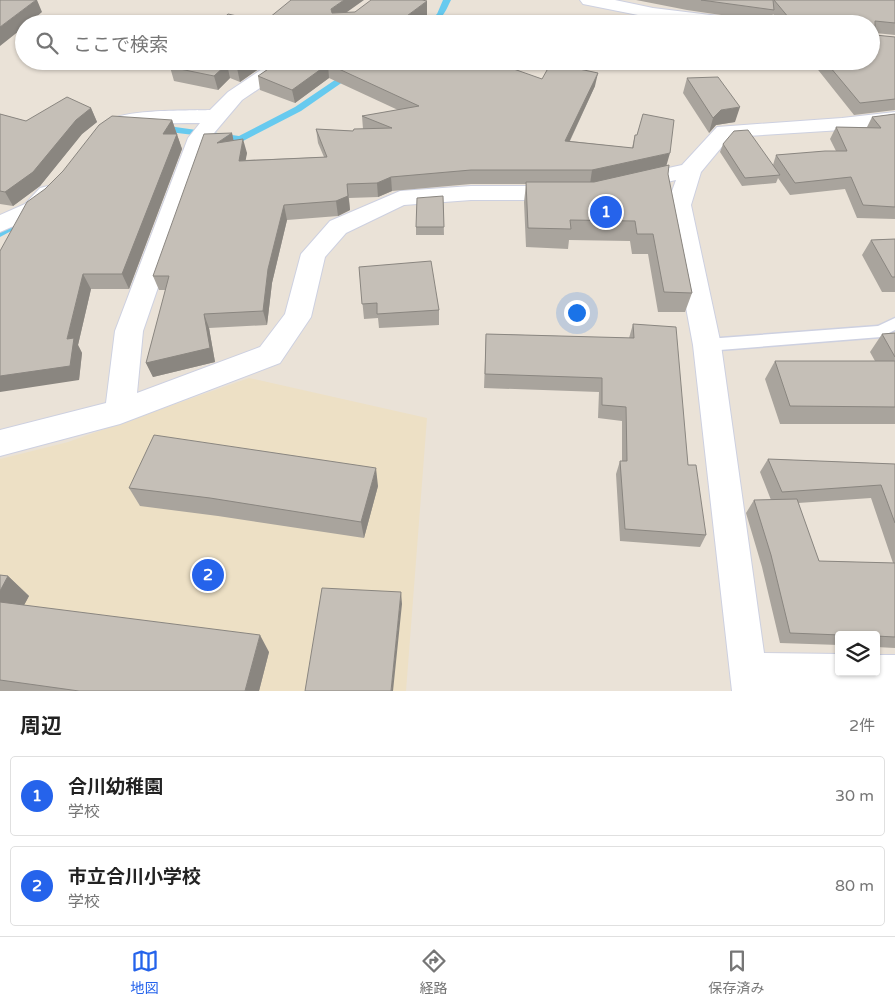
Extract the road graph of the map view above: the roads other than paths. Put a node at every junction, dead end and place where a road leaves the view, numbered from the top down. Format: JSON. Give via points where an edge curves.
{"nodes":[{"id":1,"x":590,"y":0,"type":"edge"},
{"id":2,"x":669,"y":15,"type":"edge"},
{"id":3,"x":274,"y":70,"type":"edge"},
{"id":4,"x":216,"y":116,"type":"junction"},
{"id":5,"x":895,"y":118,"type":"edge"},
{"id":6,"x":96,"y":136,"type":"edge"},
{"id":7,"x":690,"y":170,"type":"junction"},
{"id":8,"x":61,"y":178,"type":"edge"},
{"id":9,"x":0,"y":224,"type":"edge"},
{"id":10,"x":895,"y":323,"type":"edge"},
{"id":11,"x":707,"y":345,"type":"junction"},
{"id":12,"x":120,"y":412,"type":"junction"},
{"id":13,"x":0,"y":442,"type":"edge"},
{"id":14,"x":895,"y":674,"type":"edge"},
{"id":15,"x":750,"y":681,"type":"edge"}],
"edges":[{"from":1,"to":2,"type":"street"},
{"from":3,"to":4,"type":"street","via":[[235,96]]},
{"from":4,"to":6,"type":"street","via":[[149,118],[115,124]]},
{"from":4,"to":12,"type":"street","via":[[199,138],[128,332]]},
{"from":5,"to":7,"type":"street","via":[[724,131]]},
{"from":7,"to":11,"type":"street","via":[[679,205]]},
{"from":7,"to":12,"type":"street","via":[[599,191],[471,193],[400,198],[338,227],[313,254],[298,317],[270,355]]},
{"from":8,"to":9,"type":"street","via":[[33,209]]},
{"from":10,"to":11,"type":"lane","via":[[881,331]]},
{"from":11,"to":15,"type":"street"},
{"from":12,"to":13,"type":"street"},
{"from":14,"to":15,"type":"street"}]}
